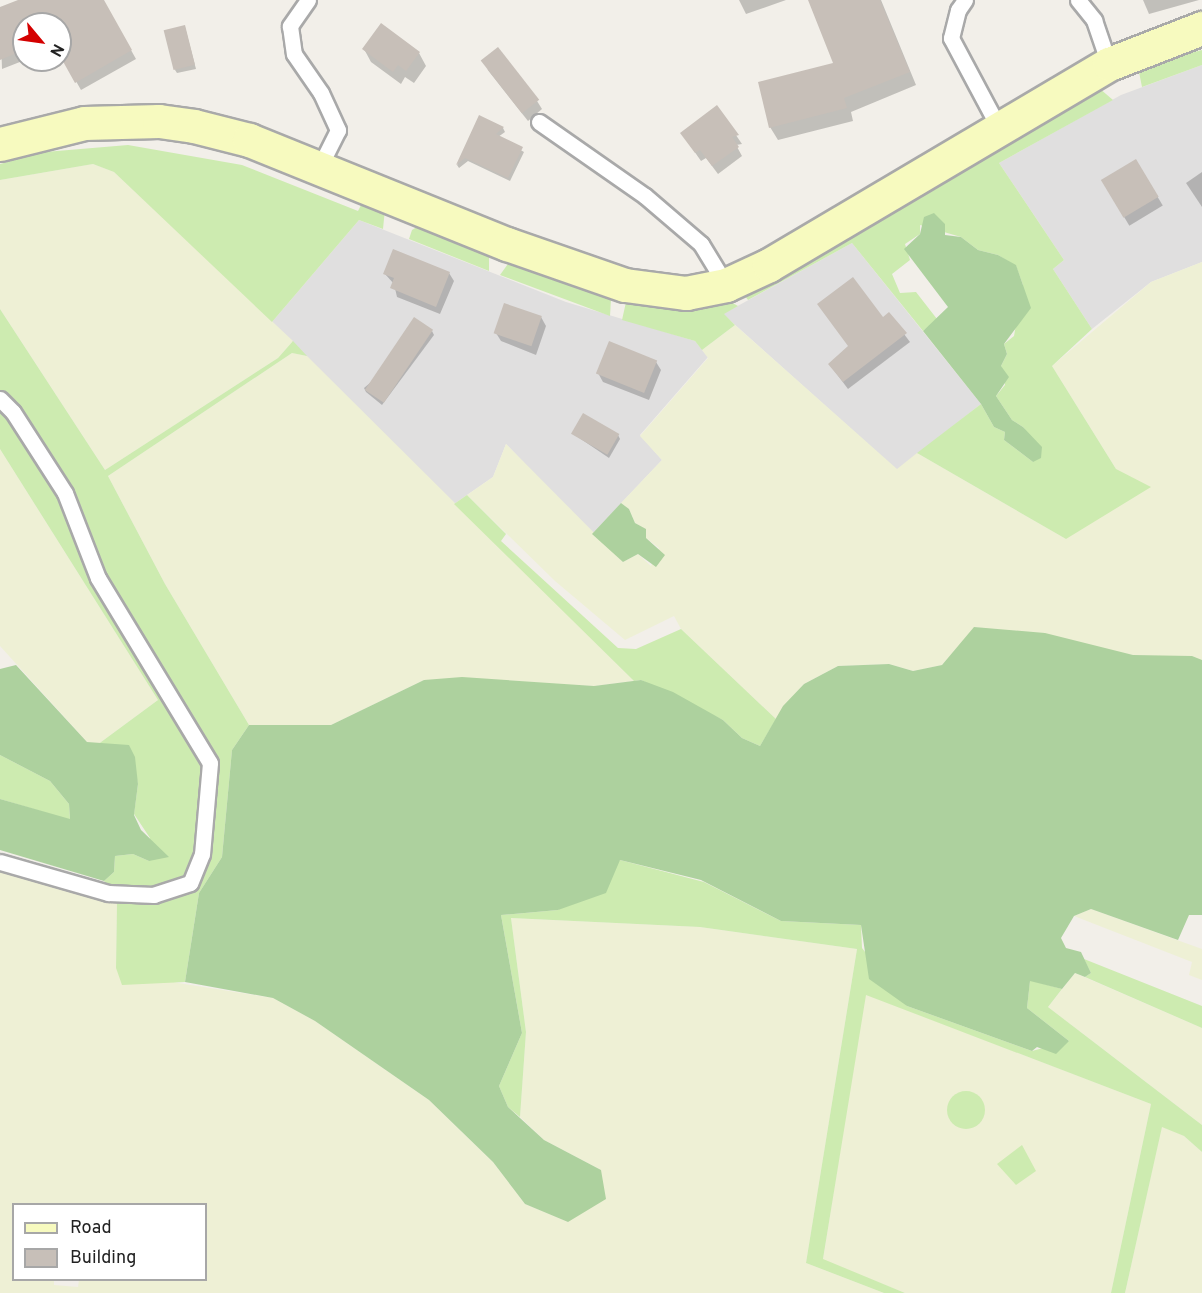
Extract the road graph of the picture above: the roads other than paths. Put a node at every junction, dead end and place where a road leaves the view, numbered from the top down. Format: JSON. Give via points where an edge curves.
{"nodes":[{"id":1,"x":308,"y":0,"type":"edge"},
{"id":2,"x":965,"y":0,"type":"edge"},
{"id":3,"x":1077,"y":0,"type":"edge"},
{"id":4,"x":1202,"y":28,"type":"edge"},
{"id":5,"x":1109,"y":64,"type":"junction"},
{"id":6,"x":540,"y":122,"type":"dead end"},
{"id":7,"x":999,"y":128,"type":"junction"},
{"id":8,"x":0,"y":144,"type":"edge"},
{"id":9,"x":320,"y":166,"type":"junction"},
{"id":10,"x":726,"y":285,"type":"junction"},
{"id":11,"x":0,"y":399,"type":"edge"},
{"id":12,"x":0,"y":862,"type":"edge"}],
"edges":[{"from":1,"to":9,"type":"lane","via":[[290,26],[294,54],[321,93],[338,130]]},
{"from":2,"to":7,"type":"lane","via":[[958,10],[951,38]]},
{"from":3,"to":5,"type":"lane","via":[[1095,20]]},
{"from":4,"to":5,"type":"main road"},
{"from":5,"to":7,"type":"main road"},
{"from":6,"to":10,"type":"lane","via":[[645,196],[701,244]]},
{"from":7,"to":10,"type":"main road","via":[[769,265]]},
{"from":8,"to":9,"type":"main road","via":[[84,123],[159,121],[249,140]]},
{"from":9,"to":10,"type":"main road","via":[[507,244],[625,285],[686,293]]},
{"from":11,"to":12,"type":"lane","via":[[13,412],[65,493],[98,578],[210,764],[202,854],[190,883],[154,895],[108,893]]}]}
